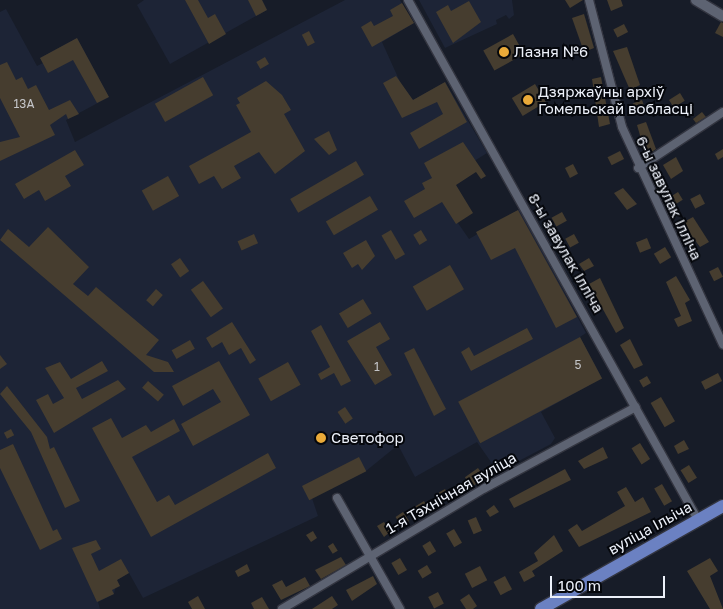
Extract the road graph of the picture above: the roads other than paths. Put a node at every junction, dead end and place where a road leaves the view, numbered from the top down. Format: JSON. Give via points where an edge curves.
{"nodes":[{"id":1,"x":408,"y":0,"type":"edge"},
{"id":2,"x":589,"y":0,"type":"edge"},
{"id":3,"x":696,"y":0,"type":"edge"},
{"id":4,"x":723,"y":16,"type":"edge"},
{"id":5,"x":723,"y":112,"type":"edge"},
{"id":6,"x":638,"y":168,"type":"junction"},
{"id":7,"x":723,"y":345,"type":"edge"},
{"id":8,"x":636,"y":407,"type":"junction"},
{"id":9,"x":337,"y":498,"type":"dead end"},
{"id":10,"x":723,"y":506,"type":"edge"},
{"id":11,"x":698,"y":520,"type":"junction"},
{"id":12,"x":371,"y":559,"type":"junction"},
{"id":13,"x":282,"y":609,"type":"edge"},
{"id":14,"x":400,"y":609,"type":"edge"},
{"id":15,"x":540,"y":609,"type":"edge"}],
"edges":[{"from":1,"to":8,"type":"street","name":"8-ы завулак Ілліча"},
{"from":2,"to":6,"type":"street","name":"6-ы завулак Ілліча","via":[[622,127]]},
{"from":3,"to":4,"type":"street"},
{"from":5,"to":6,"type":"street"},
{"from":6,"to":7,"type":"street","name":"6-ы завулак Ілліча"},
{"from":8,"to":11,"type":"street","name":"8-ы завулак Ілліча"},
{"from":8,"to":12,"type":"street","name":"1-я Тэхнічная вуліца","via":[[502,479]]},
{"from":9,"to":12,"type":"street"},
{"from":10,"to":11,"type":"main road","name":"вуліца Ільіча"},
{"from":11,"to":15,"type":"main road","name":"вуліца Ільіча"},
{"from":12,"to":13,"type":"street","name":"1-я Тэхнічная вуліца"},
{"from":12,"to":14,"type":"street"}]}
